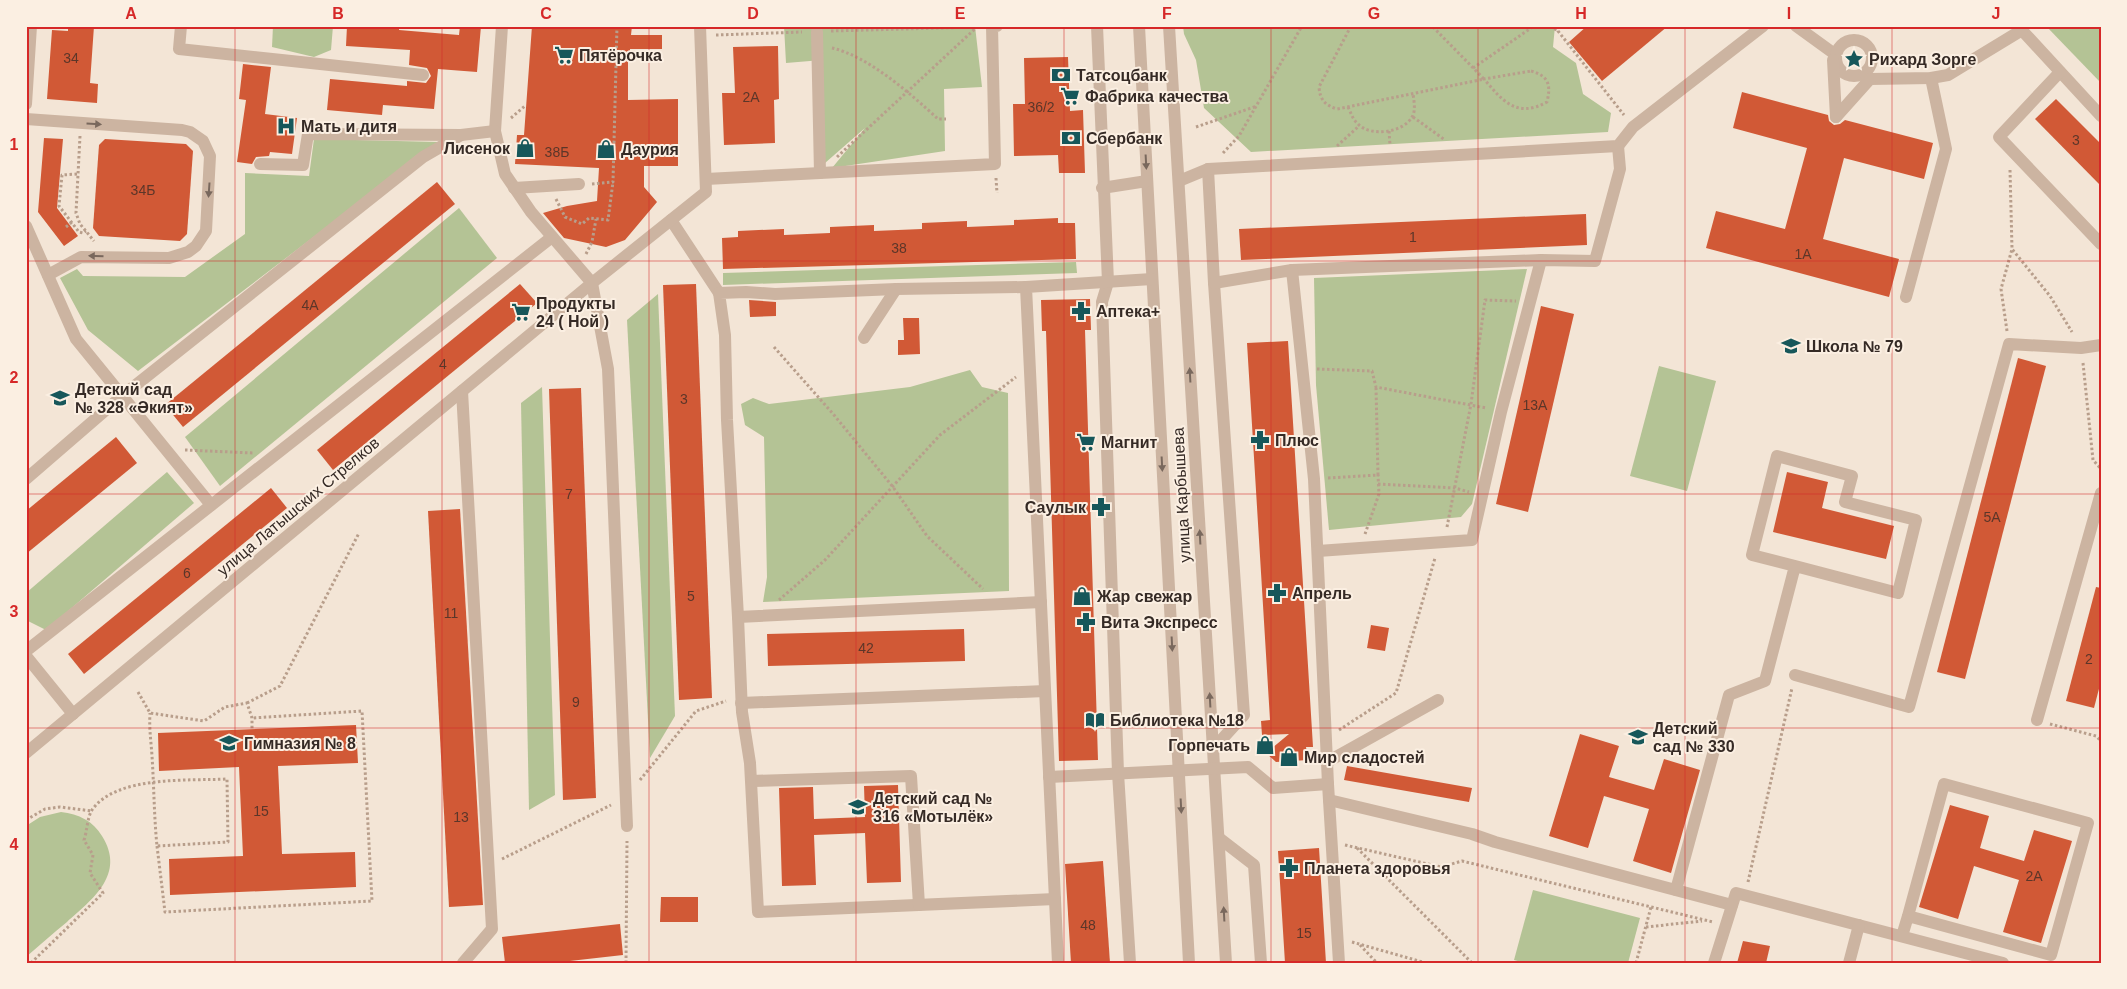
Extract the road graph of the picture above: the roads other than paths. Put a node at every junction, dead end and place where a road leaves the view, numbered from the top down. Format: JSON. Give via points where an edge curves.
{"nodes":[{"id":1,"x":31,"y":26,"type":"edge"},
{"id":2,"x":181,"y":26,"type":"edge"},
{"id":3,"x":502,"y":26,"type":"edge"},
{"id":4,"x":992,"y":26,"type":"edge"},
{"id":5,"x":997,"y":26,"type":"edge"},
{"id":6,"x":1097,"y":26,"type":"edge"},
{"id":7,"x":1139,"y":26,"type":"edge"},
{"id":8,"x":1169,"y":26,"type":"edge"},
{"id":9,"x":1763,"y":26,"type":"edge"},
{"id":10,"x":1796,"y":26,"type":"edge"},
{"id":11,"x":2020,"y":28,"type":"edge"},
{"id":12,"x":700,"y":31,"type":"edge"},
{"id":13,"x":817,"y":32,"type":"road end"},
{"id":14,"x":1835,"y":54,"type":"junction"},
{"id":15,"x":2060,"y":72,"type":"junction"},
{"id":16,"x":423,"y":75,"type":"dead end"},
{"id":17,"x":1867,"y":76,"type":"junction"},
{"id":18,"x":1931,"y":78,"type":"junction"},
{"id":19,"x":26,"y":104,"type":"edge"},
{"id":20,"x":2101,"y":116,"type":"edge"},
{"id":21,"x":26,"y":119,"type":"edge"},
{"id":22,"x":495,"y":132,"type":"junction"},
{"id":23,"x":461,"y":135,"type":"junction"},
{"id":24,"x":1618,"y":146,"type":"junction"},
{"id":25,"x":260,"y":164,"type":"dead end"},
{"id":26,"x":1208,"y":169,"type":"junction"},
{"id":27,"x":820,"y":173,"type":"junction"},
{"id":28,"x":1147,"y":181,"type":"junction"},
{"id":29,"x":1179,"y":181,"type":"junction"},
{"id":30,"x":578,"y":184,"type":"road end"},
{"id":31,"x":706,"y":185,"type":"junction"},
{"id":32,"x":514,"y":188,"type":"junction"},
{"id":33,"x":1102,"y":188,"type":"junction"},
{"id":34,"x":671,"y":220,"type":"junction"},
{"id":35,"x":26,"y":226,"type":"edge"},
{"id":36,"x":552,"y":237,"type":"junction"},
{"id":37,"x":2101,"y":244,"type":"edge"},
{"id":38,"x":1541,"y":260,"type":"junction"},
{"id":39,"x":1292,"y":270,"type":"junction"},
{"id":40,"x":48,"y":275,"type":"junction"},
{"id":41,"x":1152,"y":279,"type":"junction"},
{"id":42,"x":1108,"y":282,"type":"junction"},
{"id":43,"x":592,"y":283,"type":"junction"},
{"id":44,"x":1214,"y":283,"type":"junction"},
{"id":45,"x":1026,"y":287,"type":"junction"},
{"id":46,"x":896,"y":289,"type":"junction"},
{"id":47,"x":719,"y":293,"type":"junction"},
{"id":48,"x":1906,"y":297,"type":"dead end"},
{"id":49,"x":864,"y":338,"type":"dead end"},
{"id":50,"x":2101,"y":345,"type":"edge"},
{"id":51,"x":462,"y":391,"type":"junction"},
{"id":52,"x":122,"y":396,"type":"junction"},
{"id":53,"x":26,"y":479,"type":"edge"},
{"id":54,"x":2101,"y":493,"type":"edge"},
{"id":55,"x":211,"y":505,"type":"junction"},
{"id":56,"x":1318,"y":551,"type":"junction"},
{"id":57,"x":1795,"y":566,"type":"junction"},
{"id":58,"x":1041,"y":602,"type":"junction"},
{"id":59,"x":738,"y":618,"type":"junction"},
{"id":60,"x":26,"y":651,"type":"edge"},
{"id":61,"x":26,"y":656,"type":"edge"},
{"id":62,"x":1795,"y":675,"type":"road end"},
{"id":63,"x":1045,"y":691,"type":"junction"},
{"id":64,"x":1438,"y":700,"type":"dead end"},
{"id":65,"x":741,"y":703,"type":"junction"},
{"id":66,"x":73,"y":714,"type":"junction"},
{"id":67,"x":2037,"y":720,"type":"road end"},
{"id":68,"x":1213,"y":749,"type":"junction"},
{"id":69,"x":26,"y":753,"type":"edge"},
{"id":70,"x":1327,"y":762,"type":"junction"},
{"id":71,"x":1214,"y":768,"type":"junction"},
{"id":72,"x":1178,"y":769,"type":"junction"},
{"id":73,"x":1118,"y":773,"type":"junction"},
{"id":74,"x":1049,"y":777,"type":"junction"},
{"id":75,"x":752,"y":781,"type":"junction"},
{"id":76,"x":1328,"y":784,"type":"junction"},
{"id":77,"x":1329,"y":800,"type":"junction"},
{"id":78,"x":627,"y":826,"type":"road end"},
{"id":79,"x":1219,"y":838,"type":"junction"},
{"id":80,"x":1676,"y":890,"type":"junction"},
{"id":81,"x":1055,"y":899,"type":"junction"},
{"id":82,"x":919,"y":905,"type":"junction"},
{"id":83,"x":1732,"y":906,"type":"junction"},
{"id":84,"x":1908,"y":916,"type":"junction"},
{"id":85,"x":1859,"y":925,"type":"junction"},
{"id":86,"x":1902,"y":936,"type":"junction"},
{"id":87,"x":2000,"y":962,"type":"edge"},
{"id":88,"x":463,"y":963,"type":"edge"},
{"id":89,"x":1058,"y":963,"type":"edge"},
{"id":90,"x":1130,"y":963,"type":"edge"},
{"id":91,"x":1189,"y":963,"type":"edge"},
{"id":92,"x":1226,"y":963,"type":"edge"},
{"id":93,"x":1261,"y":963,"type":"edge"},
{"id":94,"x":1339,"y":963,"type":"edge"},
{"id":95,"x":1714,"y":963,"type":"edge"},
{"id":96,"x":1849,"y":963,"type":"edge"}],
"edges":[{"from":1,"to":19,"type":"street"},
{"from":2,"to":16,"type":"street","via":[[179,49]]},
{"from":3,"to":22,"type":"street"},
{"from":4,"to":5,"type":"street"},
{"from":4,"to":27,"type":"street","via":[[995,164]]},
{"from":6,"to":33,"type":"street"},
{"from":7,"to":28,"type":"street","name":"улица Карбышева","one_way":true},
{"from":8,"to":29,"type":"street","name":"улица Карбышева"},
{"from":9,"to":24,"type":"street","via":[[1633,127]]},
{"from":10,"to":14,"type":"street"},
{"from":11,"to":15,"type":"street"},
{"from":11,"to":18,"type":"street","via":[[1948,74]]},
{"from":12,"to":31,"type":"street"},
{"from":13,"to":27,"type":"street"},
{"from":14,"to":17,"type":"street","via":[[1838,66],[1847,74]]},
{"from":14,"to":17,"type":"street","via":[[1847,42],[1864,43],[1872,58]]},
{"from":14,"to":17,"type":"street","via":[[1836,117]]},
{"from":15,"to":20,"type":"street"},
{"from":15,"to":37,"type":"street","via":[[1999,137]]},
{"from":17,"to":18,"type":"street"},
{"from":18,"to":48,"type":"street","via":[[1946,149]]},
{"from":21,"to":40,"type":"street","one_way":true,"via":[[190,132],[203,141],[210,156],[206,231],[196,246],[169,258],[77,258]]},
{"from":22,"to":23,"type":"street"},
{"from":22,"to":32,"type":"street","via":[[505,174]]},
{"from":23,"to":25,"type":"street","via":[[308,134],[304,165]]},
{"from":23,"to":52,"type":"street","via":[[423,157]]},
{"from":24,"to":26,"type":"street"},
{"from":24,"to":38,"type":"street","via":[[1620,169],[1595,261]]},
{"from":26,"to":29,"type":"street"},
{"from":26,"to":44,"type":"street"},
{"from":27,"to":31,"type":"street"},
{"from":28,"to":33,"type":"street"},
{"from":28,"to":41,"type":"street","name":"улица Карбышева"},
{"from":68,"to":29,"type":"street","name":"улица Карбышева","one_way":true},
{"from":30,"to":32,"type":"street"},
{"from":31,"to":34,"type":"street","name":"улица Латышских Стрелков"},
{"from":32,"to":36,"type":"street"},
{"from":33,"to":42,"type":"street"},
{"from":34,"to":43,"type":"street","name":"улица Латышских Стрелков"},
{"from":34,"to":47,"type":"street"},
{"from":35,"to":40,"type":"street"},
{"from":36,"to":43,"type":"street"},
{"from":36,"to":55,"type":"street"},
{"from":38,"to":39,"type":"street"},
{"from":38,"to":56,"type":"street","via":[[1472,540]]},
{"from":39,"to":44,"type":"street"},
{"from":39,"to":56,"type":"street","via":[[1304,368]]},
{"from":40,"to":52,"type":"street","via":[[76,339]]},
{"from":41,"to":42,"type":"street"},
{"from":41,"to":72,"type":"street","name":"улица Карбышева","one_way":true},
{"from":42,"to":45,"type":"street"},
{"from":42,"to":73,"type":"street","via":[[1102,302]]},
{"from":43,"to":51,"type":"street","name":"улица Латышских Стрелков"},
{"from":43,"to":78,"type":"street","via":[[608,369]]},
{"from":44,"to":68,"type":"street","via":[[1244,715]]},
{"from":45,"to":46,"type":"street"},
{"from":45,"to":58,"type":"street"},
{"from":46,"to":47,"type":"street"},
{"from":46,"to":49,"type":"street"},
{"from":47,"to":59,"type":"street","via":[[724,335]]},
{"from":50,"to":62,"type":"street","via":[[2082,348],[2009,344],[1909,707]]},
{"from":51,"to":66,"type":"street","name":"улица Латышских Стрелков"},
{"from":51,"to":88,"type":"street","via":[[492,929]]},
{"from":52,"to":53,"type":"street"},
{"from":52,"to":55,"type":"street"},
{"from":54,"to":67,"type":"street"},
{"from":55,"to":60,"type":"street"},
{"from":56,"to":70,"type":"street"},
{"from":57,"to":57,"type":"street","via":[[1752,555],[1777,456],[1852,476],[1845,502],[1916,520],[1898,593]]},
{"from":57,"to":80,"type":"street","via":[[1765,681],[1729,695]]},
{"from":58,"to":59,"type":"street"},
{"from":58,"to":63,"type":"street"},
{"from":59,"to":65,"type":"street"},
{"from":61,"to":66,"type":"street"},
{"from":63,"to":65,"type":"street"},
{"from":63,"to":74,"type":"street"},
{"from":64,"to":70,"type":"street"},
{"from":65,"to":75,"type":"street"},
{"from":66,"to":69,"type":"street","name":"улица Латышских Стрелков"},
{"from":68,"to":71,"type":"street","name":"улица Карбышева"},
{"from":70,"to":76,"type":"street"},
{"from":71,"to":72,"type":"street"},
{"from":71,"to":76,"type":"street","via":[[1248,768],[1273,788]]},
{"from":71,"to":79,"type":"street","name":"улица Карбышева"},
{"from":72,"to":73,"type":"street"},
{"from":72,"to":91,"type":"street","name":"улица Карбышева","one_way":true},
{"from":73,"to":74,"type":"street"},
{"from":73,"to":90,"type":"street"},
{"from":74,"to":81,"type":"street"},
{"from":75,"to":82,"type":"street","via":[[911,776]]},
{"from":75,"to":82,"type":"street","via":[[758,912]]},
{"from":76,"to":77,"type":"street"},
{"from":77,"to":80,"type":"street","via":[[1472,834]]},
{"from":77,"to":94,"type":"street"},
{"from":92,"to":79,"type":"street","name":"улица Карбышева","one_way":true},
{"from":79,"to":93,"type":"street","via":[[1254,864]]},
{"from":80,"to":83,"type":"street"},
{"from":81,"to":82,"type":"street"},
{"from":81,"to":89,"type":"street"},
{"from":83,"to":85,"type":"street","via":[[1736,892]]},
{"from":83,"to":95,"type":"street"},
{"from":84,"to":84,"type":"street","via":[[1944,784],[2088,823],[2051,955]]},
{"from":84,"to":86,"type":"street"},
{"from":85,"to":86,"type":"street"},
{"from":85,"to":96,"type":"street"},
{"from":86,"to":87,"type":"street"}]}
